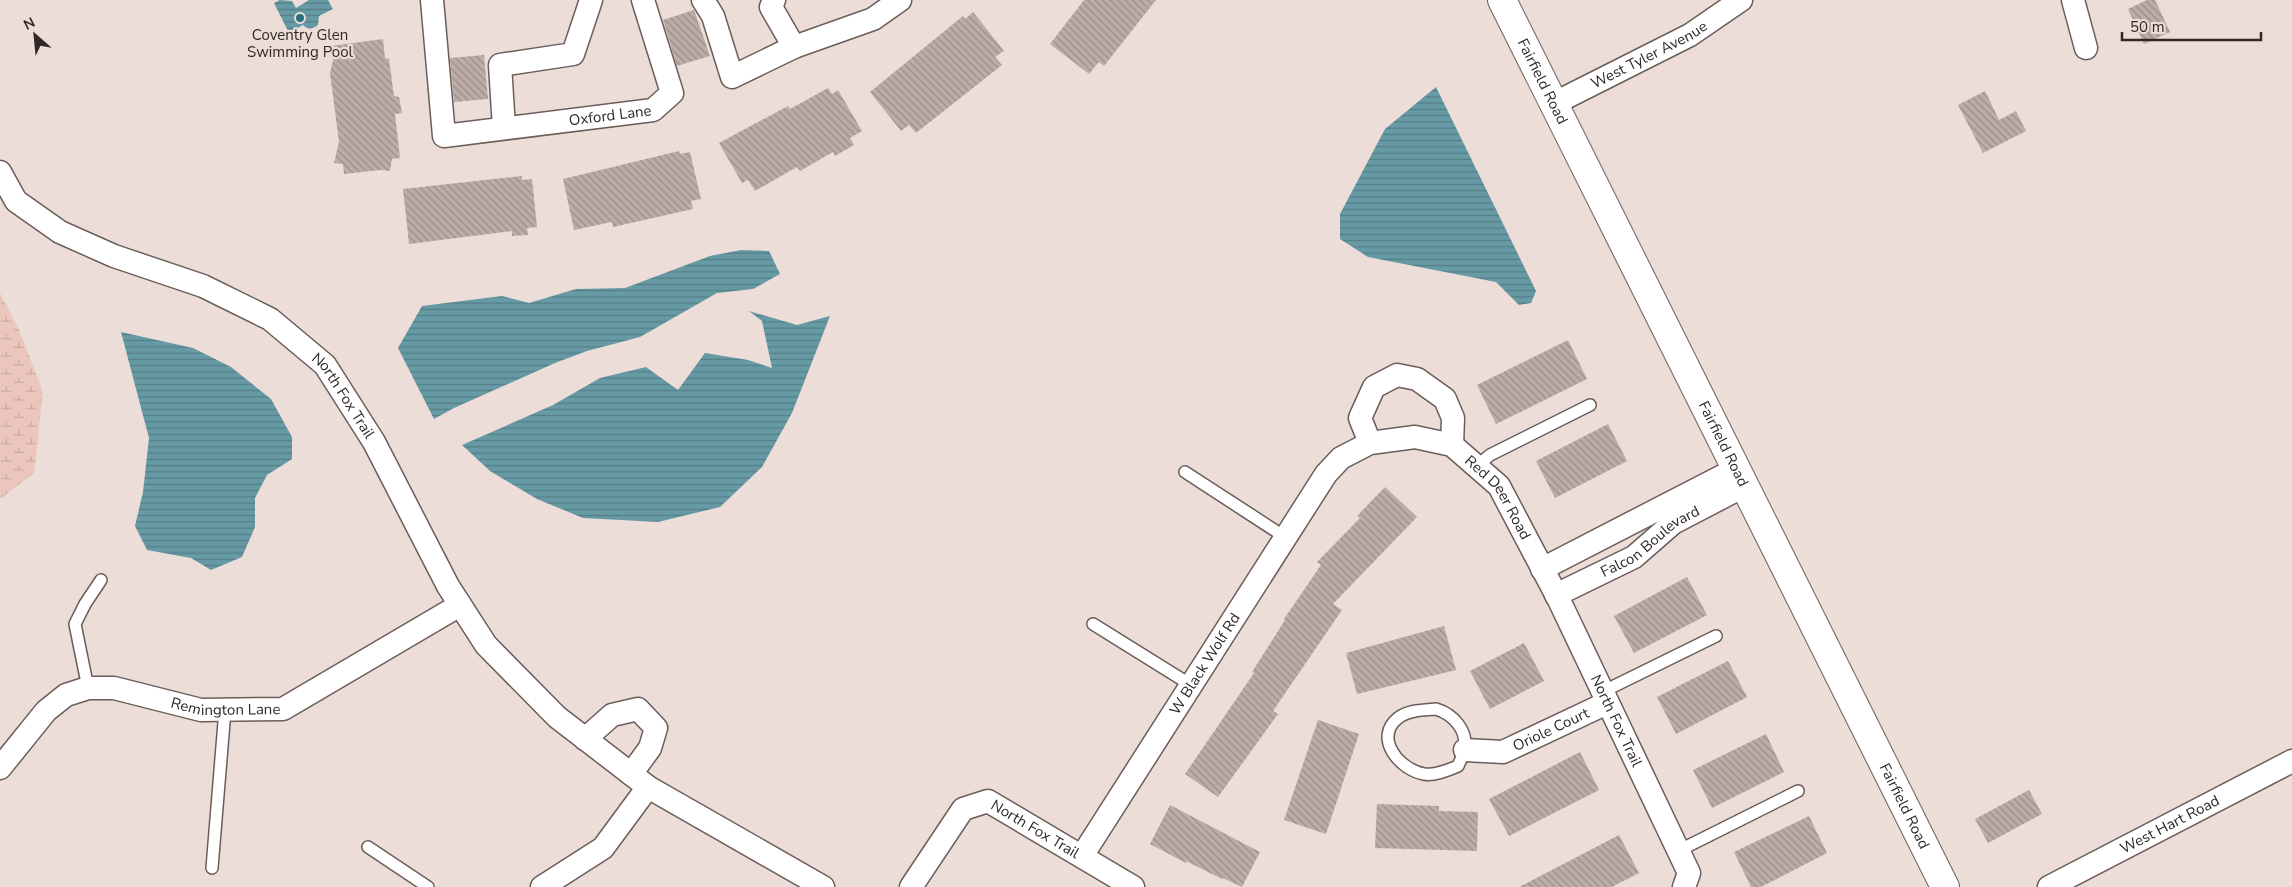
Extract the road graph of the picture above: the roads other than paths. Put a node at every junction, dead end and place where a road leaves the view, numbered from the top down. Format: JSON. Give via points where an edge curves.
{"nodes":[{"id":1,"x":432,"y":0,"type":"edge"},
{"id":2,"x":590,"y":0,"type":"edge"},
{"id":3,"x":643,"y":0,"type":"edge"},
{"id":4,"x":703,"y":0,"type":"edge"},
{"id":5,"x":774,"y":0,"type":"edge"},
{"id":6,"x":900,"y":0,"type":"edge"},
{"id":7,"x":1502,"y":0,"type":"edge"},
{"id":8,"x":1741,"y":0,"type":"edge"},
{"id":9,"x":2073,"y":0,"type":"edge"},
{"id":10,"x":794,"y":47,"type":"junction"},
{"id":11,"x":2086,"y":48,"type":"dead end"},
{"id":12,"x":1554,"y":104,"type":"junction"},
{"id":13,"x":504,"y":128,"type":"junction"},
{"id":14,"x":0,"y":172,"type":"edge"},
{"id":15,"x":1590,"y":405,"type":"dead end"},
{"id":16,"x":1370,"y":443,"type":"junction"},
{"id":17,"x":1452,"y":445,"type":"junction"},
{"id":18,"x":1476,"y":466,"type":"junction"},
{"id":19,"x":1185,"y":472,"type":"dead end"},
{"id":20,"x":1326,"y":474,"type":"joint"},
{"id":21,"x":1740,"y":478,"type":"junction"},
{"id":22,"x":1285,"y":537,"type":"junction"},
{"id":23,"x":1539,"y":563,"type":"junction"},
{"id":24,"x":101,"y":580,"type":"dead end"},
{"id":25,"x":1556,"y":595,"type":"junction"},
{"id":26,"x":460,"y":605,"type":"junction"},
{"id":27,"x":1093,"y":624,"type":"dead end"},
{"id":28,"x":1716,"y":636,"type":"dead end"},
{"id":29,"x":1191,"y":685,"type":"junction"},
{"id":30,"x":88,"y":688,"type":"junction"},
{"id":31,"x":1604,"y":698,"type":"junction"},
{"id":32,"x":225,"y":710,"type":"junction"},
{"id":33,"x":585,"y":739,"type":"junction"},
{"id":34,"x":1465,"y":750,"type":"junction"},
{"id":35,"x":2292,"y":761,"type":"edge"},
{"id":36,"x":0,"y":768,"type":"edge"},
{"id":37,"x":640,"y":780,"type":"junction"},
{"id":38,"x":1798,"y":791,"type":"dead end"},
{"id":39,"x":368,"y":847,"type":"dead end"},
{"id":40,"x":1678,"y":851,"type":"junction"},
{"id":41,"x":1082,"y":856,"type":"junction"},
{"id":42,"x":212,"y":868,"type":"dead end"},
{"id":43,"x":428,"y":887,"type":"edge"},
{"id":44,"x":542,"y":887,"type":"edge"},
{"id":45,"x":822,"y":887,"type":"edge"},
{"id":46,"x":911,"y":887,"type":"edge"},
{"id":47,"x":1133,"y":887,"type":"edge"},
{"id":48,"x":1684,"y":887,"type":"edge"},
{"id":49,"x":1945,"y":887,"type":"edge"},
{"id":50,"x":2049,"y":887,"type":"edge"}],
"edges":[{"from":1,"to":13,"type":"street","name":"Oxford Lane","via":[[444,136]]},
{"from":2,"to":13,"type":"street","via":[[573,54],[500,65]]},
{"from":3,"to":13,"type":"street","name":"Oxford Lane","via":[[672,93],[653,110]]},
{"from":4,"to":10,"type":"street","via":[[713,16],[732,77]]},
{"from":5,"to":10,"type":"street","via":[[771,7]]},
{"from":6,"to":10,"type":"street","via":[[873,19]]},
{"from":7,"to":12,"type":"street","name":"Fairfield Road"},
{"from":8,"to":12,"type":"street","name":"West Tyler Avenue","via":[[1690,35]]},
{"from":9,"to":11,"type":"street"},
{"from":12,"to":21,"type":"street","name":"Fairfield Road"},
{"from":14,"to":26,"type":"street","name":"North Fox Trail","via":[[16,201],[60,232],[114,256],[203,286],[270,319],[325,365],[374,442]]},
{"from":15,"to":18,"type":"lane","via":[[1490,455]]},
{"from":16,"to":17,"type":"street","name":"Red Deer Road","via":[[1416,437]]},
{"from":16,"to":17,"type":"street","name":"Red Deer Road","via":[[1360,418],[1374,387],[1397,376],[1418,379],[1445,398],[1453,418]]},
{"from":16,"to":20,"type":"street","name":"Red Deer Road","via":[[1341,458]]},
{"from":17,"to":18,"type":"street","name":"Red Deer Road"},
{"from":18,"to":23,"type":"street","name":"Red Deer Road","via":[[1499,486]]},
{"from":19,"to":22,"type":"lane"},
{"from":20,"to":22,"type":"street","name":"W Black Wolf Rd"},
{"from":21,"to":23,"type":"street","name":"Falcon Boulevard"},
{"from":21,"to":25,"type":"street","name":"Falcon Boulevard","via":[[1674,523],[1634,557]]},
{"from":21,"to":49,"type":"street","name":"Fairfield Road"},
{"from":22,"to":29,"type":"street","name":"W Black Wolf Rd"},
{"from":23,"to":25,"type":"street","name":"North Fox Trail"},
{"from":24,"to":30,"type":"lane","via":[[75,624]]},
{"from":25,"to":31,"type":"street","name":"North Fox Trail"},
{"from":26,"to":32,"type":"street","name":"Remington Lane","via":[[283,709]]},
{"from":26,"to":33,"type":"street","name":"North Fox Trail","via":[[486,645],[557,717]]},
{"from":27,"to":29,"type":"lane"},
{"from":28,"to":31,"type":"lane"},
{"from":29,"to":41,"type":"street","name":"W Black Wolf Rd"},
{"from":30,"to":32,"type":"street","name":"Remington Lane","via":[[114,688],[201,710]]},
{"from":30,"to":36,"type":"street","name":"Remington Lane","via":[[66,695],[46,710]]},
{"from":31,"to":34,"type":"street","name":"Oriole Court","via":[[1503,752]]},
{"from":31,"to":40,"type":"street","name":"North Fox Trail"},
{"from":32,"to":42,"type":"lane"},
{"from":33,"to":37,"type":"street","name":"North Fox Trail"},
{"from":33,"to":37,"type":"street","via":[[612,715],[638,709],[656,728]]},
{"from":34,"to":34,"type":"lane","via":[[1459,725],[1447,712],[1436,709],[1416,710],[1399,717],[1389,738],[1390,749],[1398,761],[1425,775],[1458,766]]},
{"from":35,"to":50,"type":"street","name":"West Hart Road"},
{"from":37,"to":44,"type":"street","via":[[603,848]]},
{"from":37,"to":45,"type":"street","name":"North Fox Trail"},
{"from":38,"to":40,"type":"lane"},
{"from":39,"to":43,"type":"lane"},
{"from":40,"to":48,"type":"street","name":"North Fox Trail","via":[[1689,873]]},
{"from":41,"to":46,"type":"street","name":"North Fox Trail","via":[[988,801],[963,809]]},
{"from":41,"to":47,"type":"street","name":"North Fox Trail"}]}
